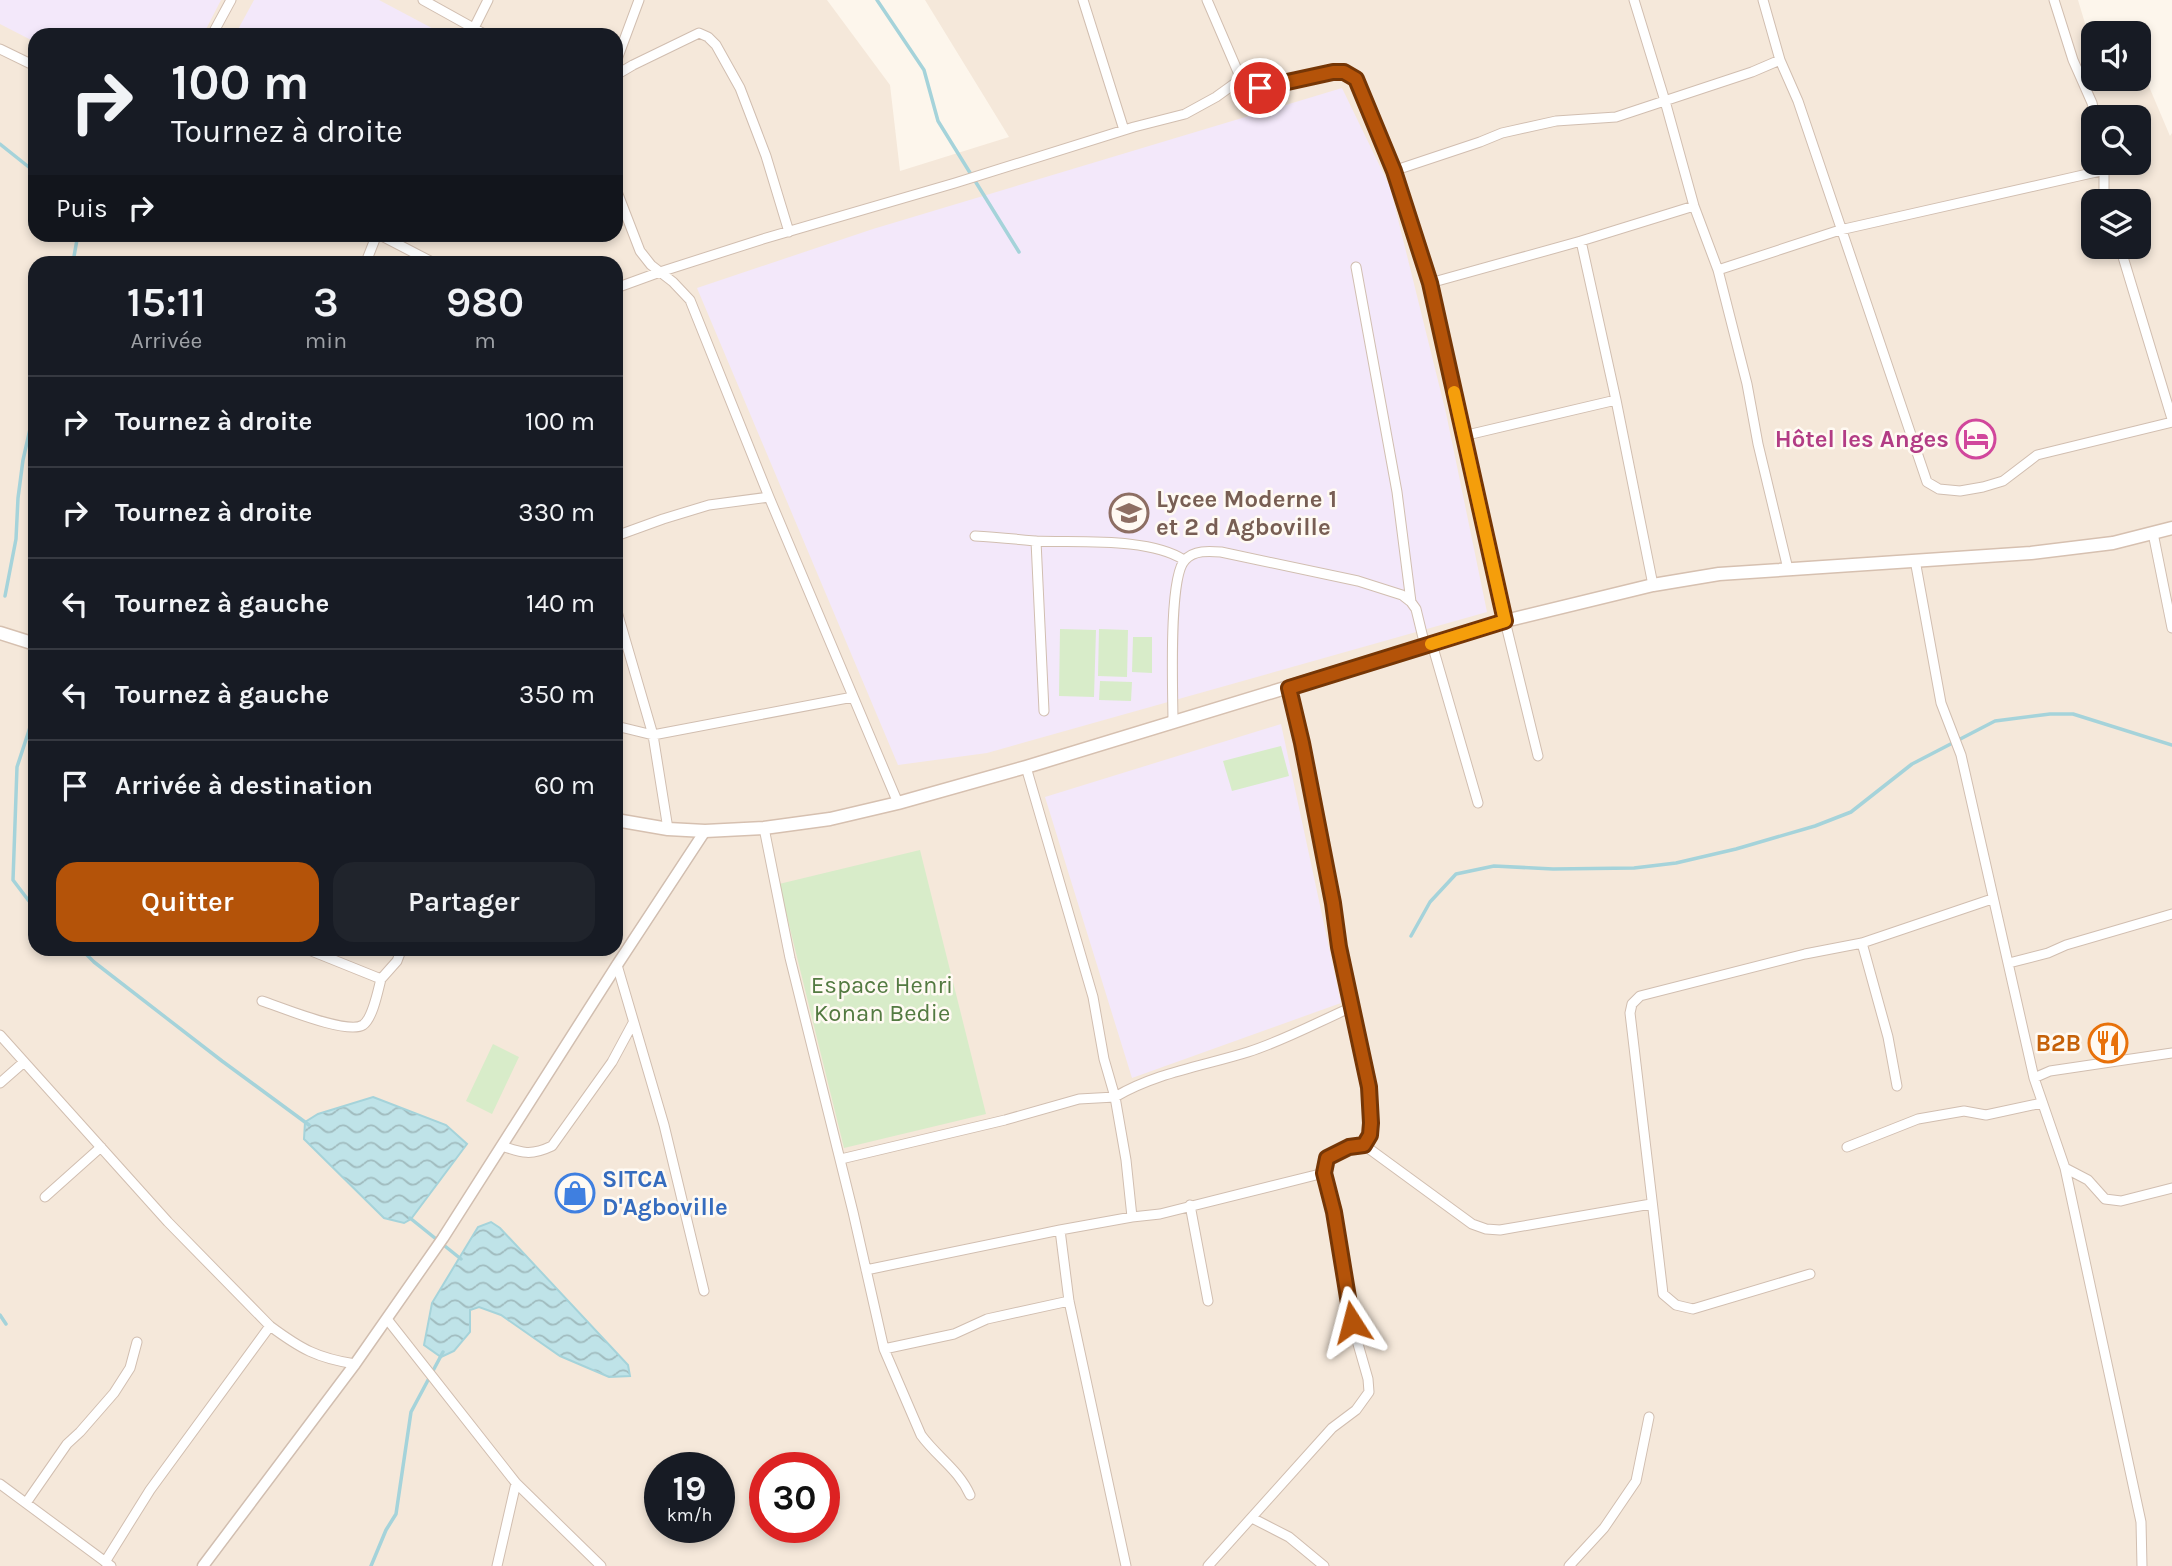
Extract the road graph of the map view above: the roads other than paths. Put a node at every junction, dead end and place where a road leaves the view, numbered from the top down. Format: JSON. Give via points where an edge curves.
{"nodes":[{"id":1,"x":231,"y":0,"type":"edge"},
{"id":2,"x":424,"y":0,"type":"edge"},
{"id":3,"x":488,"y":0,"type":"edge"},
{"id":4,"x":639,"y":0,"type":"edge"},
{"id":5,"x":1083,"y":0,"type":"edge"},
{"id":6,"x":1207,"y":0,"type":"edge"},
{"id":7,"x":1634,"y":0,"type":"edge"},
{"id":8,"x":1763,"y":0,"type":"edge"},
{"id":9,"x":2054,"y":0,"type":"edge"},
{"id":10,"x":216,"y":28,"type":"edge"},
{"id":11,"x":474,"y":28,"type":"joint"},
{"id":12,"x":623,"y":43,"type":"edge"},
{"id":13,"x":0,"y":49,"type":"edge"},
{"id":14,"x":1780,"y":60,"type":"junction"},
{"id":15,"x":28,"y":63,"type":"edge"},
{"id":16,"x":623,"y":71,"type":"edge"},
{"id":17,"x":1241,"y":79,"type":"junction"},
{"id":18,"x":1665,"y":101,"type":"junction"},
{"id":19,"x":2092,"y":105,"type":"edge"},
{"id":20,"x":1124,"y":130,"type":"junction"},
{"id":21,"x":1394,"y":171,"type":"junction"},
{"id":22,"x":2081,"y":172,"type":"edge"},
{"id":23,"x":1693,"y":206,"type":"junction"},
{"id":24,"x":623,"y":207,"type":"edge"},
{"id":25,"x":1840,"y":230,"type":"junction"},
{"id":26,"x":789,"y":232,"type":"junction"},
{"id":27,"x":1581,"y":241,"type":"junction"},
{"id":28,"x":393,"y":242,"type":"edge"},
{"id":29,"x":420,"y":256,"type":"edge"},
{"id":30,"x":2124,"y":259,"type":"edge"},
{"id":31,"x":1356,"y":267,"type":"dead end"},
{"id":32,"x":1718,"y":270,"type":"junction"},
{"id":33,"x":660,"y":272,"type":"junction"},
{"id":34,"x":1430,"y":283,"type":"junction"},
{"id":35,"x":623,"y":285,"type":"edge"},
{"id":36,"x":1616,"y":400,"type":"junction"},
{"id":37,"x":2172,"y":420,"type":"edge"},
{"id":38,"x":1463,"y":436,"type":"junction"},
{"id":39,"x":769,"y":497,"type":"junction"},
{"id":40,"x":2172,"y":528,"type":"edge"},
{"id":41,"x":623,"y":533,"type":"edge"},
{"id":42,"x":2154,"y":533,"type":"junction"},
{"id":43,"x":975,"y":536,"type":"dead end"},
{"id":44,"x":1036,"y":541,"type":"junction"},
{"id":45,"x":1184,"y":560,"type":"junction"},
{"id":46,"x":1915,"y":560,"type":"junction"},
{"id":47,"x":1788,"y":569,"type":"junction"},
{"id":48,"x":1653,"y":585,"type":"junction"},
{"id":49,"x":1411,"y":602,"type":"junction"},
{"id":50,"x":1505,"y":621,"type":"junction"},
{"id":51,"x":2172,"y":628,"type":"edge"},
{"id":52,"x":623,"y":632,"type":"edge"},
{"id":53,"x":0,"y":633,"type":"edge"},
{"id":54,"x":28,"y":642,"type":"edge"},
{"id":55,"x":1429,"y":645,"type":"junction"},
{"id":56,"x":1289,"y":688,"type":"junction"},
{"id":57,"x":853,"y":697,"type":"junction"},
{"id":58,"x":1044,"y":711,"type":"dead end"},
{"id":59,"x":1173,"y":722,"type":"junction"},
{"id":60,"x":623,"y":728,"type":"edge"},
{"id":61,"x":653,"y":735,"type":"junction"},
{"id":62,"x":1538,"y":757,"type":"dead end"},
{"id":63,"x":1026,"y":767,"type":"junction"},
{"id":64,"x":898,"y":803,"type":"junction"},
{"id":65,"x":1478,"y":803,"type":"dead end"},
{"id":66,"x":623,"y":821,"type":"edge"},
{"id":67,"x":764,"y":828,"type":"junction"},
{"id":68,"x":668,"y":829,"type":"junction"},
{"id":69,"x":705,"y":831,"type":"junction"},
{"id":70,"x":1992,"y":899,"type":"junction"},
{"id":71,"x":2172,"y":914,"type":"edge"},
{"id":72,"x":1862,"y":943,"type":"junction"},
{"id":73,"x":324,"y":956,"type":"edge"},
{"id":74,"x":399,"y":956,"type":"edge"},
{"id":75,"x":623,"y":956,"type":"edge"},
{"id":76,"x":623,"y":956,"type":"edge"},
{"id":77,"x":2009,"y":963,"type":"junction"},
{"id":78,"x":617,"y":965,"type":"junction"},
{"id":79,"x":381,"y":979,"type":"junction"},
{"id":80,"x":262,"y":1001,"type":"dead end"},
{"id":81,"x":1352,"y":1007,"type":"junction"},
{"id":82,"x":633,"y":1023,"type":"junction"},
{"id":83,"x":0,"y":1035,"type":"edge"},
{"id":84,"x":2172,"y":1052,"type":"edge"},
{"id":85,"x":23,"y":1062,"type":"junction"},
{"id":86,"x":2034,"y":1078,"type":"junction"},
{"id":87,"x":0,"y":1083,"type":"edge"},
{"id":88,"x":1897,"y":1086,"type":"dead end"},
{"id":89,"x":1115,"y":1097,"type":"junction"},
{"id":90,"x":2042,"y":1103,"type":"junction"},
{"id":91,"x":1364,"y":1145,"type":"junction"},
{"id":92,"x":502,"y":1146,"type":"junction"},
{"id":93,"x":101,"y":1147,"type":"junction"},
{"id":94,"x":1847,"y":1147,"type":"dead end"},
{"id":95,"x":841,"y":1159,"type":"junction"},
{"id":96,"x":2065,"y":1168,"type":"junction"},
{"id":97,"x":1324,"y":1173,"type":"junction"},
{"id":98,"x":2172,"y":1188,"type":"edge"},
{"id":99,"x":45,"y":1197,"type":"dead end"},
{"id":100,"x":1651,"y":1204,"type":"junction"},
{"id":101,"x":1190,"y":1205,"type":"junction"},
{"id":102,"x":1132,"y":1216,"type":"junction"},
{"id":103,"x":1060,"y":1230,"type":"junction"},
{"id":104,"x":866,"y":1270,"type":"junction"},
{"id":105,"x":1810,"y":1274,"type":"dead end"},
{"id":106,"x":704,"y":1291,"type":"dead end"},
{"id":107,"x":1069,"y":1301,"type":"junction"},
{"id":108,"x":1208,"y":1301,"type":"dead end"},
{"id":109,"x":387,"y":1319,"type":"junction"},
{"id":110,"x":270,"y":1326,"type":"junction"},
{"id":111,"x":137,"y":1342,"type":"dead end"},
{"id":112,"x":884,"y":1349,"type":"junction"},
{"id":113,"x":355,"y":1364,"type":"junction"},
{"id":114,"x":1649,"y":1417,"type":"dead end"},
{"id":115,"x":516,"y":1483,"type":"junction"},
{"id":116,"x":2,"y":1489,"type":"edge"},
{"id":117,"x":970,"y":1495,"type":"dead end"},
{"id":118,"x":26,"y":1503,"type":"junction"},
{"id":119,"x":1252,"y":1518,"type":"junction"},
{"id":120,"x":108,"y":1564,"type":"edge"},
{"id":121,"x":203,"y":1566,"type":"edge"},
{"id":122,"x":497,"y":1566,"type":"edge"},
{"id":123,"x":601,"y":1566,"type":"edge"},
{"id":124,"x":1126,"y":1566,"type":"edge"},
{"id":125,"x":1208,"y":1566,"type":"edge"},
{"id":126,"x":1324,"y":1566,"type":"edge"},
{"id":127,"x":1570,"y":1566,"type":"edge"},
{"id":128,"x":2142,"y":1566,"type":"edge"}],
"edges":[{"from":1,"to":10,"type":"street"},
{"from":2,"to":11,"type":"street"},
{"from":3,"to":11,"type":"street"},
{"from":4,"to":12,"type":"street"},
{"from":5,"to":20,"type":"street"},
{"from":6,"to":17,"type":"street"},
{"from":7,"to":18,"type":"street"},
{"from":8,"to":14,"type":"street"},
{"from":9,"to":19,"type":"street"},
{"from":13,"to":15,"type":"street"},
{"from":14,"to":18,"type":"street"},
{"from":14,"to":25,"type":"street"},
{"from":16,"to":26,"type":"street","via":[[699,33],[708,37],[740,88]]},
{"from":17,"to":20,"type":"street","via":[[1185,114]]},
{"from":17,"to":21,"type":"street","via":[[1260,88],[1333,72],[1352,75]]},
{"from":18,"to":21,"type":"street","via":[[1616,117],[1556,121],[1502,132]]},
{"from":18,"to":23,"type":"street"},
{"from":20,"to":26,"type":"street"},
{"from":21,"to":34,"type":"street"},
{"from":22,"to":25,"type":"street"},
{"from":23,"to":27,"type":"street"},
{"from":23,"to":32,"type":"street"},
{"from":24,"to":33,"type":"street","via":[[640,251]]},
{"from":25,"to":32,"type":"street"},
{"from":25,"to":37,"type":"street","via":[[1921,467],[1933,486],[1960,491],[1983,487],[2003,481],[2037,455]]},
{"from":26,"to":33,"type":"street"},
{"from":27,"to":34,"type":"street"},
{"from":27,"to":36,"type":"street"},
{"from":28,"to":29,"type":"street"},
{"from":30,"to":37,"type":"street"},
{"from":31,"to":49,"type":"street","via":[[1397,492]]},
{"from":32,"to":47,"type":"street"},
{"from":33,"to":35,"type":"street"},
{"from":33,"to":39,"type":"street","via":[[690,300]]},
{"from":34,"to":38,"type":"street"},
{"from":36,"to":38,"type":"street"},
{"from":36,"to":48,"type":"street"},
{"from":38,"to":50,"type":"street"},
{"from":39,"to":41,"type":"street","via":[[709,505]]},
{"from":39,"to":57,"type":"street"},
{"from":40,"to":42,"type":"main road"},
{"from":42,"to":46,"type":"main road","via":[[2031,553]]},
{"from":42,"to":51,"type":"street"},
{"from":43,"to":44,"type":"street"},
{"from":44,"to":45,"type":"street","via":[[1108,542],[1172,552]]},
{"from":44,"to":58,"type":"street"},
{"from":45,"to":49,"type":"street","via":[[1206,550],[1221,552],[1358,581]]},
{"from":45,"to":59,"type":"street","via":[[1171,645]]},
{"from":46,"to":47,"type":"main road"},
{"from":46,"to":70,"type":"street","via":[[1941,703],[1961,755]]},
{"from":47,"to":48,"type":"main road"},
{"from":48,"to":50,"type":"main road"},
{"from":49,"to":55,"type":"street"},
{"from":50,"to":55,"type":"main road"},
{"from":50,"to":62,"type":"street"},
{"from":52,"to":61,"type":"street"},
{"from":53,"to":54,"type":"main road"},
{"from":55,"to":56,"type":"main road"},
{"from":55,"to":65,"type":"street"},
{"from":56,"to":59,"type":"main road"},
{"from":56,"to":81,"type":"street"},
{"from":57,"to":61,"type":"street"},
{"from":57,"to":64,"type":"street"},
{"from":59,"to":63,"type":"main road"},
{"from":60,"to":61,"type":"street"},
{"from":61,"to":68,"type":"street"},
{"from":63,"to":64,"type":"main road"},
{"from":63,"to":89,"type":"street","via":[[1093,997]]},
{"from":64,"to":67,"type":"main road"},
{"from":66,"to":68,"type":"main road"},
{"from":67,"to":69,"type":"main road"},
{"from":67,"to":95,"type":"street","via":[[790,958]]},
{"from":68,"to":69,"type":"main road"},
{"from":69,"to":75,"type":"street"},
{"from":70,"to":72,"type":"street"},
{"from":70,"to":77,"type":"street"},
{"from":71,"to":77,"type":"street"},
{"from":72,"to":88,"type":"street"},
{"from":72,"to":100,"type":"street","via":[[1640,996],[1632,1004]]},
{"from":73,"to":79,"type":"street"},
{"from":74,"to":79,"type":"street"},
{"from":76,"to":78,"type":"street"},
{"from":77,"to":86,"type":"street"},
{"from":78,"to":82,"type":"street"},
{"from":78,"to":92,"type":"street"},
{"from":79,"to":80,"type":"street","via":[[366,1022],[352,1028]]},
{"from":81,"to":89,"type":"street","via":[[1251,1051],[1164,1076]]},
{"from":81,"to":91,"type":"street","via":[[1372,1111],[1370,1135]]},
{"from":82,"to":92,"type":"street","via":[[612,1062],[552,1146],[538,1153]]},
{"from":82,"to":106,"type":"street","via":[[664,1125]]},
{"from":83,"to":85,"type":"street"},
{"from":84,"to":86,"type":"street","via":[[2050,1071]]},
{"from":85,"to":87,"type":"street"},
{"from":85,"to":93,"type":"street"},
{"from":86,"to":90,"type":"street"},
{"from":89,"to":95,"type":"street","via":[[1079,1099]]},
{"from":89,"to":102,"type":"street"},
{"from":90,"to":94,"type":"street","via":[[1986,1115],[1964,1111],[1918,1119]]},
{"from":90,"to":96,"type":"street"},
{"from":91,"to":97,"type":"street","via":[[1327,1158]]},
{"from":91,"to":100,"type":"street","via":[[1486,1230]]},
{"from":92,"to":109,"type":"street"},
{"from":93,"to":99,"type":"street"},
{"from":93,"to":110,"type":"street"},
{"from":95,"to":104,"type":"street"},
{"from":96,"to":98,"type":"street","via":[[2088,1180],[2105,1199],[2121,1201]]},
{"from":96,"to":128,"type":"street","via":[[2141,1522]]},
{"from":97,"to":101,"type":"street"},
{"from":97,"to":119,"type":"street","via":[[1368,1392]]},
{"from":100,"to":105,"type":"street","via":[[1663,1294],[1676,1305],[1693,1309]]},
{"from":101,"to":102,"type":"street"},
{"from":101,"to":108,"type":"street"},
{"from":102,"to":103,"type":"street"},
{"from":103,"to":104,"type":"street"},
{"from":103,"to":107,"type":"street"},
{"from":104,"to":112,"type":"street"},
{"from":107,"to":112,"type":"street"},
{"from":107,"to":124,"type":"street"},
{"from":109,"to":113,"type":"street"},
{"from":109,"to":115,"type":"street"},
{"from":110,"to":113,"type":"street","via":[[316,1356]]},
{"from":110,"to":120,"type":"street","via":[[150,1490]]},
{"from":111,"to":118,"type":"street","via":[[130,1368],[114,1393],[67,1444]]},
{"from":112,"to":117,"type":"street","via":[[921,1435],[955,1470]]},
{"from":113,"to":121,"type":"street"},
{"from":114,"to":127,"type":"street","via":[[1636,1481],[1604,1528]]},
{"from":115,"to":122,"type":"street"},
{"from":115,"to":123,"type":"street"},
{"from":116,"to":118,"type":"street"},
{"from":118,"to":120,"type":"street"},
{"from":119,"to":125,"type":"street"},
{"from":119,"to":126,"type":"street","via":[[1289,1537]]}]}
